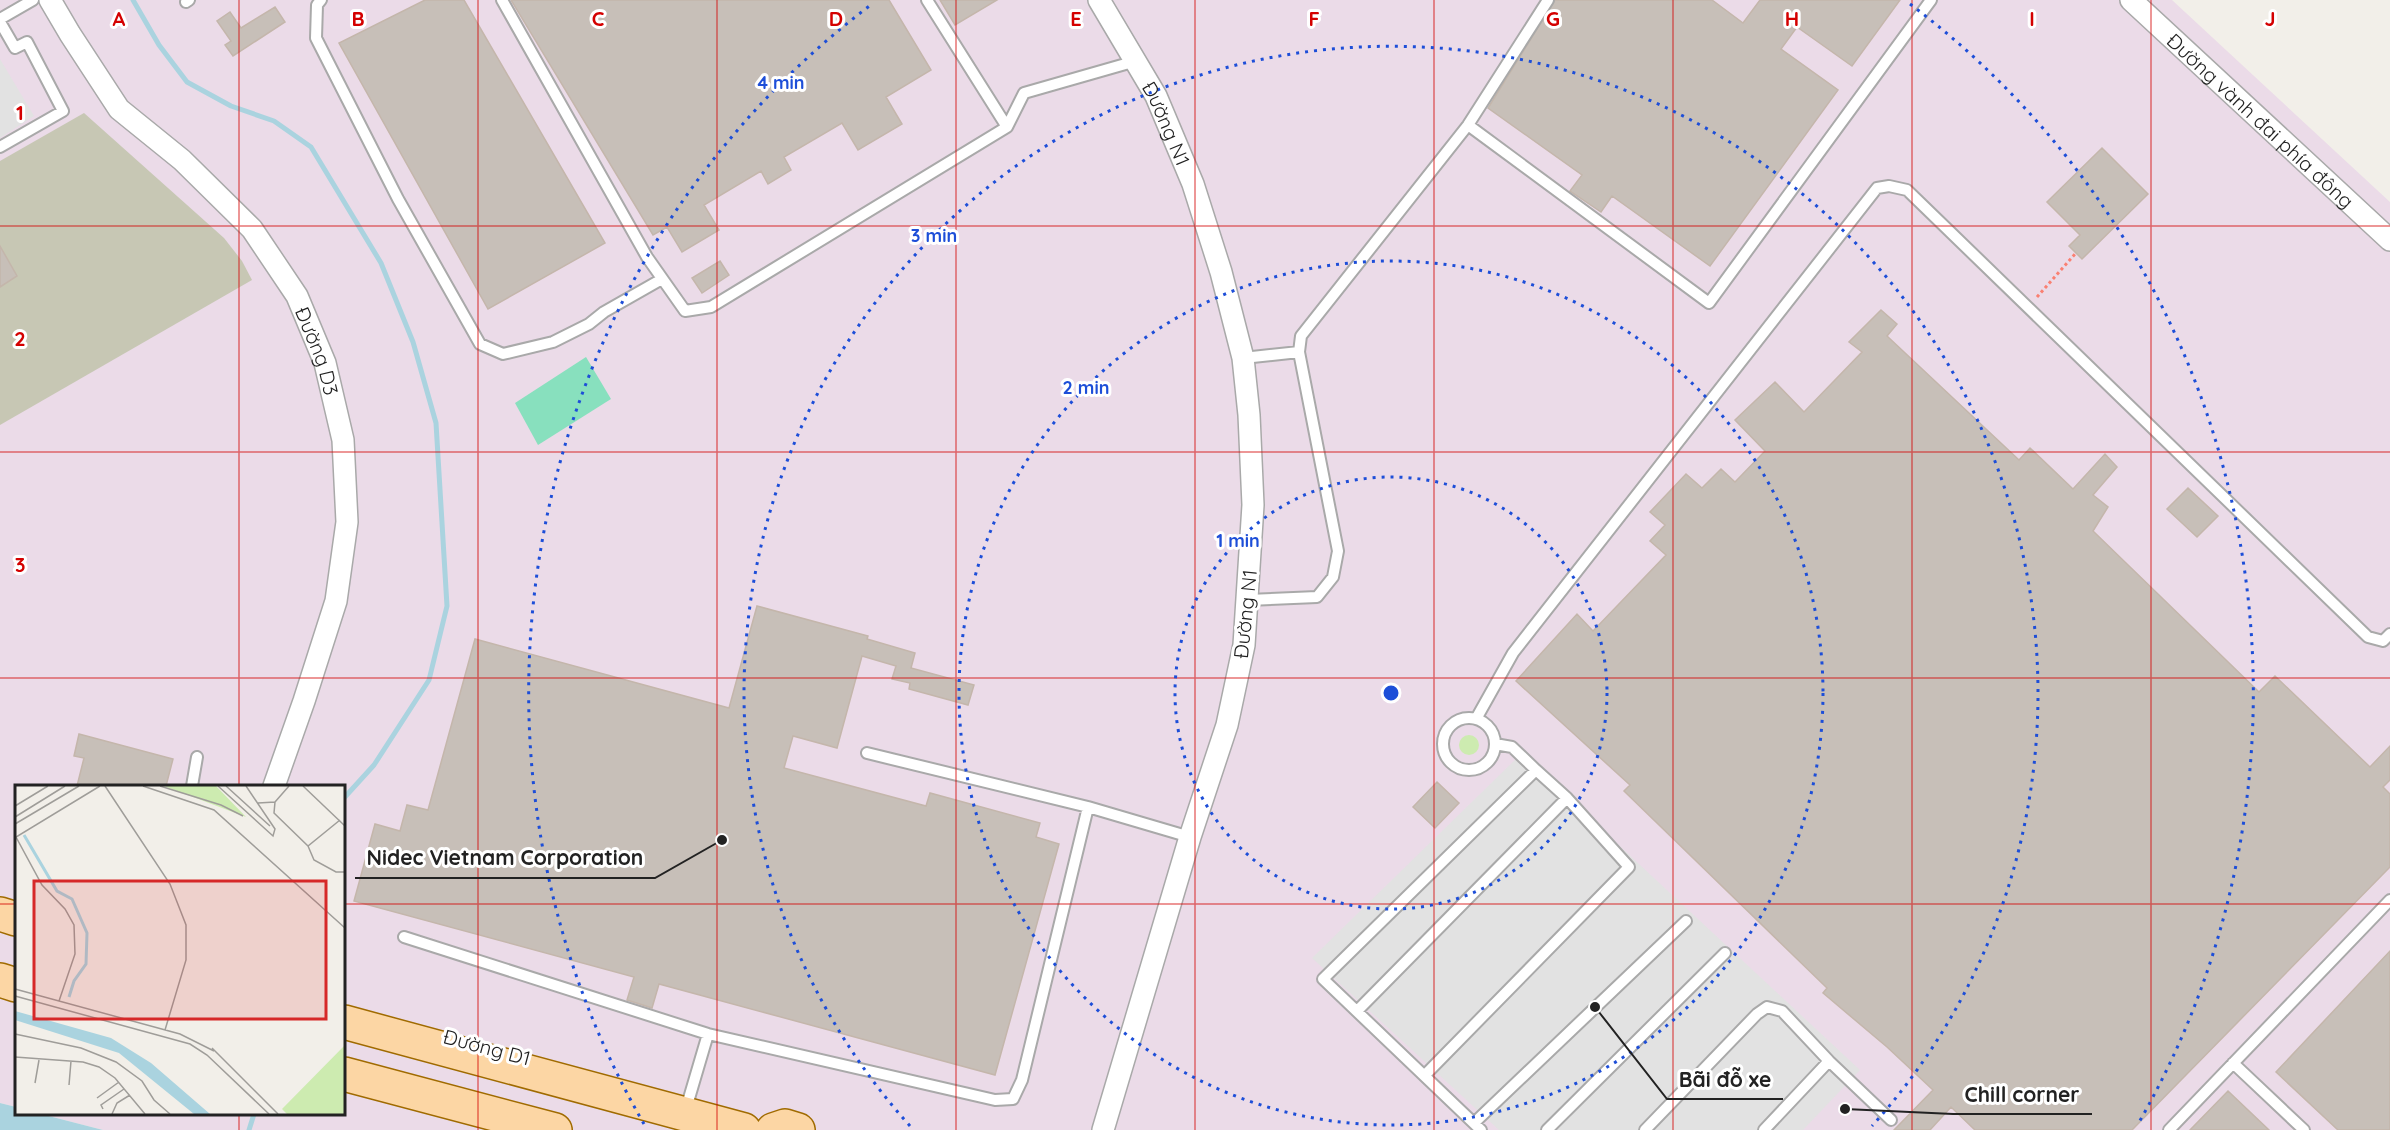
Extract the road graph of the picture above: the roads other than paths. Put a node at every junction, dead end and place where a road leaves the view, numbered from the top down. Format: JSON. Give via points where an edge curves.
{"nodes":[{"id":1,"x":33,"y":0,"type":"edge"},
{"id":2,"x":50,"y":0,"type":"edge"},
{"id":3,"x":321,"y":0,"type":"edge"},
{"id":4,"x":502,"y":0,"type":"edge"},
{"id":5,"x":927,"y":0,"type":"edge"},
{"id":6,"x":1099,"y":0,"type":"edge"},
{"id":7,"x":1548,"y":0,"type":"edge"},
{"id":8,"x":1931,"y":0,"type":"edge"},
{"id":9,"x":2131,"y":0,"type":"edge"},
{"id":10,"x":0,"y":21,"type":"edge"},
{"id":11,"x":1136,"y":61,"type":"junction"},
{"id":12,"x":1468,"y":125,"type":"junction"},
{"id":13,"x":1007,"y":127,"type":"junction"},
{"id":14,"x":0,"y":147,"type":"edge"},
{"id":15,"x":2390,"y":240,"type":"edge"},
{"id":16,"x":662,"y":279,"type":"junction"},
{"id":17,"x":1299,"y":352,"type":"junction"},
{"id":18,"x":1243,"y":358,"type":"junction"},
{"id":19,"x":1248,"y":600,"type":"junction"},
{"id":20,"x":2390,"y":634,"type":"edge"},
{"id":21,"x":1476,"y":719,"type":"junction"},
{"id":22,"x":1495,"y":744,"type":"junction"},
{"id":23,"x":867,"y":753,"type":"dead end"},
{"id":24,"x":197,"y":757,"type":"dead end"},
{"id":25,"x":1536,"y":770,"type":"junction"},
{"id":26,"x":192,"y":785,"type":"edge"},
{"id":27,"x":274,"y":785,"type":"edge"},
{"id":28,"x":1567,"y":798,"type":"junction"},
{"id":29,"x":1088,"y":807,"type":"junction"},
{"id":30,"x":1190,"y":837,"type":"junction"},
{"id":31,"x":2390,"y":900,"type":"edge"},
{"id":32,"x":0,"y":914,"type":"edge"},
{"id":33,"x":15,"y":919,"type":"edge"},
{"id":34,"x":1686,"y":921,"type":"dead end"},
{"id":35,"x":0,"y":927,"type":"edge"},
{"id":36,"x":15,"y":931,"type":"edge"},
{"id":37,"x":404,"y":937,"type":"dead end"},
{"id":38,"x":1725,"y":953,"type":"dead end"},
{"id":39,"x":0,"y":980,"type":"edge"},
{"id":40,"x":15,"y":985,"type":"edge"},
{"id":41,"x":0,"y":994,"type":"edge"},
{"id":42,"x":15,"y":998,"type":"edge"},
{"id":43,"x":345,"y":1009,"type":"edge"},
{"id":44,"x":1358,"y":1010,"type":"junction"},
{"id":45,"x":345,"y":1022,"type":"edge"},
{"id":46,"x":708,"y":1034,"type":"junction"},
{"id":47,"x":1829,"y":1061,"type":"junction"},
{"id":48,"x":2234,"y":1063,"type":"junction"},
{"id":49,"x":345,"y":1074,"type":"edge"},
{"id":50,"x":1425,"y":1075,"type":"junction"},
{"id":51,"x":624,"y":1097,"type":"junction"},
{"id":52,"x":1891,"y":1120,"type":"dead end"},
{"id":53,"x":500,"y":1121,"type":"edge"},
{"id":54,"x":683,"y":1122,"type":"edge"},
{"id":55,"x":1478,"y":1127,"type":"edge"},
{"id":56,"x":555,"y":1130,"type":"edge"},
{"id":57,"x":744,"y":1130,"type":"edge"},
{"id":58,"x":773,"y":1130,"type":"edge"},
{"id":59,"x":798,"y":1130,"type":"edge"},
{"id":60,"x":1103,"y":1130,"type":"edge"},
{"id":61,"x":1547,"y":1130,"type":"edge"},
{"id":62,"x":1645,"y":1130,"type":"edge"},
{"id":63,"x":1764,"y":1130,"type":"edge"},
{"id":64,"x":2169,"y":1130,"type":"edge"},
{"id":65,"x":2304,"y":1130,"type":"edge"}],
"edges":[{"from":1,"to":10,"type":"lane"},
{"from":2,"to":27,"type":"street","name":"Đường D3","via":[[118,109],[182,160],[252,229],[297,296],[325,363],[343,440],[347,522],[336,601]]},
{"from":3,"to":16,"type":"lane","via":[[317,5],[316,38],[398,199],[480,344],[503,354],[553,342]]},
{"from":4,"to":16,"type":"lane"},
{"from":5,"to":13,"type":"lane"},
{"from":6,"to":11,"type":"street","name":"Đường N1"},
{"from":7,"to":12,"type":"lane"},
{"from":8,"to":12,"type":"lane","via":[[1709,303]]},
{"from":9,"to":15,"type":"street","name":"Đường vành đai phía đông"},
{"from":10,"to":14,"type":"lane","via":[[15,48],[27,42],[63,111]]},
{"from":11,"to":13,"type":"lane","via":[[1023,93]]},
{"from":11,"to":18,"type":"street","name":"Đường N1","via":[[1156,96],[1193,184]]},
{"from":12,"to":17,"type":"lane","via":[[1301,336]]},
{"from":13,"to":16,"type":"lane","via":[[711,307],[685,311]]},
{"from":17,"to":18,"type":"lane"},
{"from":17,"to":19,"type":"lane","via":[[1338,551],[1333,577],[1317,597]]},
{"from":18,"to":19,"type":"street","name":"Đường N1","via":[[1253,505]]},
{"from":19,"to":30,"type":"street","name":"Đường N1","via":[[1244,645],[1227,724]]},
{"from":20,"to":21,"type":"lane","via":[[2383,641],[2368,637],[1908,190],[1889,186],[1877,188],[1513,653]]},
{"from":21,"to":22,"type":"lane","via":[[1490,728]]},
{"from":21,"to":22,"type":"lane","via":[[1460,719],[1447,729],[1442,745],[1447,760],[1461,770],[1477,769],[1490,759]]},
{"from":22,"to":25,"type":"lane","via":[[1512,747]]},
{"from":23,"to":29,"type":"lane"},
{"from":24,"to":26,"type":"lane"},
{"from":25,"to":28,"type":"lane"},
{"from":25,"to":44,"type":"lane","via":[[1323,979]]},
{"from":28,"to":44,"type":"lane"},
{"from":28,"to":50,"type":"lane","via":[[1629,867]]},
{"from":29,"to":30,"type":"lane"},
{"from":29,"to":46,"type":"lane","via":[[1022,1080],[1014,1099],[995,1101]]},
{"from":30,"to":60,"type":"street","name":"Đường N1"},
{"from":31,"to":48,"type":"lane"},
{"from":32,"to":33,"type":"main road"},
{"from":34,"to":55,"type":"lane"},
{"from":35,"to":36,"type":"main road"},
{"from":37,"to":46,"type":"lane"},
{"from":38,"to":61,"type":"lane"},
{"from":39,"to":40,"type":"main road"},
{"from":41,"to":42,"type":"main road"},
{"from":43,"to":51,"type":"main road","name":"Đường D1","via":[[603,1077]]},
{"from":44,"to":50,"type":"lane"},
{"from":45,"to":51,"type":"main road","name":"Đường D1"},
{"from":46,"to":54,"type":"lane"},
{"from":47,"to":52,"type":"lane"},
{"from":47,"to":62,"type":"lane","via":[[1782,1011],[1767,1007]]},
{"from":47,"to":63,"type":"lane"},
{"from":48,"to":64,"type":"lane"},
{"from":48,"to":65,"type":"lane"},
{"from":49,"to":53,"type":"main road"},
{"from":50,"to":55,"type":"lane"},
{"from":51,"to":54,"type":"main road","name":"Đường D1"},
{"from":53,"to":56,"type":"main road"},
{"from":54,"to":57,"type":"main road","name":"Đường D1"},
{"from":58,"to":59,"type":"main road","via":[[785,1126]]}]}
